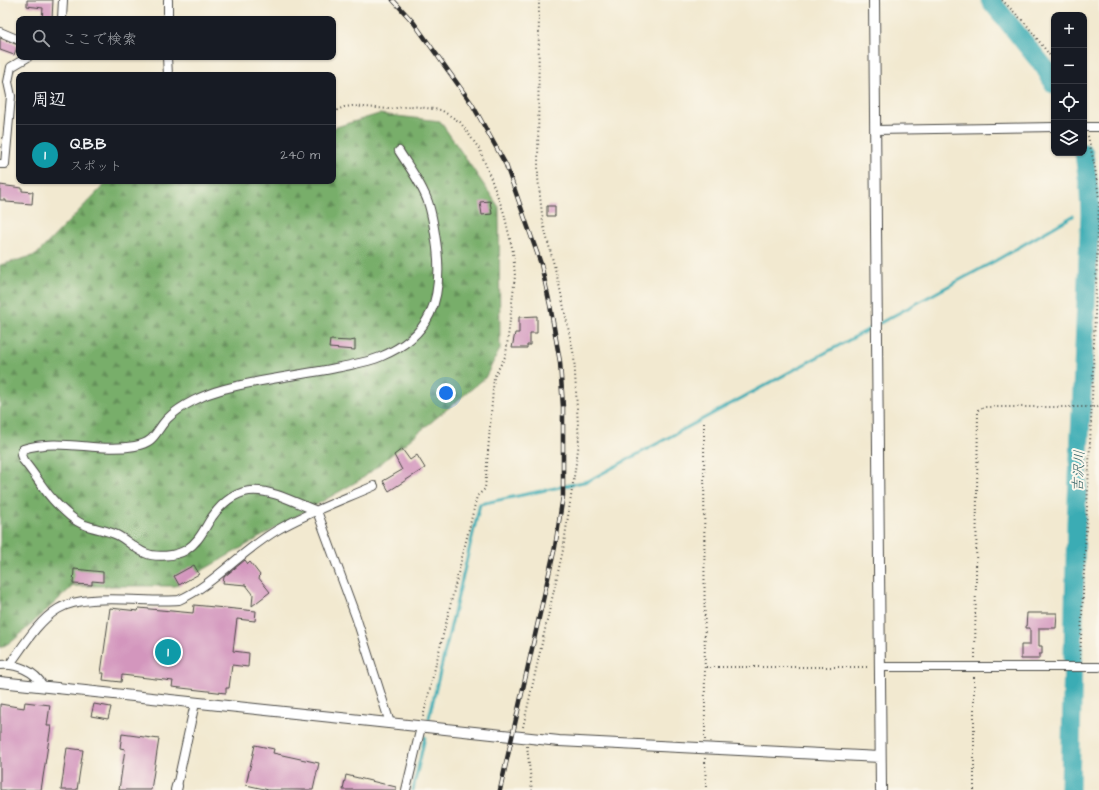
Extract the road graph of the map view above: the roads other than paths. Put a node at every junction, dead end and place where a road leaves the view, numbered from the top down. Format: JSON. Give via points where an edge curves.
{"nodes":[{"id":1,"x":63,"y":0,"type":"edge"},
{"id":2,"x":168,"y":0,"type":"edge"},
{"id":3,"x":874,"y":0,"type":"edge"},
{"id":4,"x":62,"y":16,"type":"edge"},
{"id":5,"x":168,"y":16,"type":"edge"},
{"id":6,"x":0,"y":32,"type":"edge"},
{"id":7,"x":16,"y":39,"type":"edge"},
{"id":8,"x":23,"y":60,"type":"edge"},
{"id":9,"x":167,"y":60,"type":"edge"},
{"id":10,"x":168,"y":72,"type":"edge"},
{"id":11,"x":1051,"y":127,"type":"edge"},
{"id":12,"x":1087,"y":127,"type":"edge"},
{"id":13,"x":1099,"y":127,"type":"edge"},
{"id":14,"x":876,"y":130,"type":"junction"},
{"id":15,"x":398,"y":151,"type":"dead end"},
{"id":16,"x":0,"y":164,"type":"edge"},
{"id":17,"x":374,"y":486,"type":"dead end"},
{"id":18,"x":317,"y":510,"type":"junction"},
{"id":19,"x":10,"y":664,"type":"junction"},
{"id":20,"x":0,"y":665,"type":"edge"},
{"id":21,"x":880,"y":667,"type":"junction"},
{"id":22,"x":1099,"y":667,"type":"edge"},
{"id":23,"x":0,"y":682,"type":"edge"},
{"id":24,"x":43,"y":686,"type":"junction"},
{"id":25,"x":195,"y":703,"type":"junction"},
{"id":26,"x":390,"y":723,"type":"junction"},
{"id":27,"x":421,"y":727,"type":"junction"},
{"id":28,"x":880,"y":757,"type":"junction"},
{"id":29,"x":176,"y":788,"type":"edge"},
{"id":30,"x":406,"y":790,"type":"edge"},
{"id":31,"x":880,"y":790,"type":"edge"}],
"edges":[{"from":1,"to":4,"type":"street"},
{"from":2,"to":5,"type":"street"},
{"from":3,"to":14,"type":"street"},
{"from":6,"to":7,"type":"street"},
{"from":8,"to":16,"type":"street","via":[[11,68],[9,74],[11,96],[5,164]]},
{"from":9,"to":10,"type":"street"},
{"from":11,"to":14,"type":"street"},
{"from":12,"to":13,"type":"street"},
{"from":14,"to":21,"type":"street"},
{"from":15,"to":18,"type":"street","via":[[428,202],[436,235],[439,268],[438,293],[428,320],[407,342],[380,357],[223,389],[185,405],[167,419],[152,440],[144,444],[104,447],[61,443],[23,449],[23,460],[56,503],[72,517],[83,525],[117,535],[146,554],[172,555],[185,550],[196,542],[223,502],[232,496],[254,490],[272,493]]},
{"from":17,"to":18,"type":"street"},
{"from":18,"to":19,"type":"street","via":[[278,529],[191,595],[179,600],[90,600],[68,603],[44,620]]},
{"from":18,"to":26,"type":"street"},
{"from":19,"to":20,"type":"street"},
{"from":19,"to":24,"type":"street","via":[[32,673]]},
{"from":21,"to":22,"type":"street"},
{"from":21,"to":28,"type":"street"},
{"from":23,"to":24,"type":"street"},
{"from":24,"to":25,"type":"street"},
{"from":25,"to":26,"type":"street"},
{"from":25,"to":29,"type":"street"},
{"from":26,"to":27,"type":"street"},
{"from":27,"to":28,"type":"street","via":[[620,745]]},
{"from":27,"to":30,"type":"street"},
{"from":28,"to":31,"type":"street"}]}
